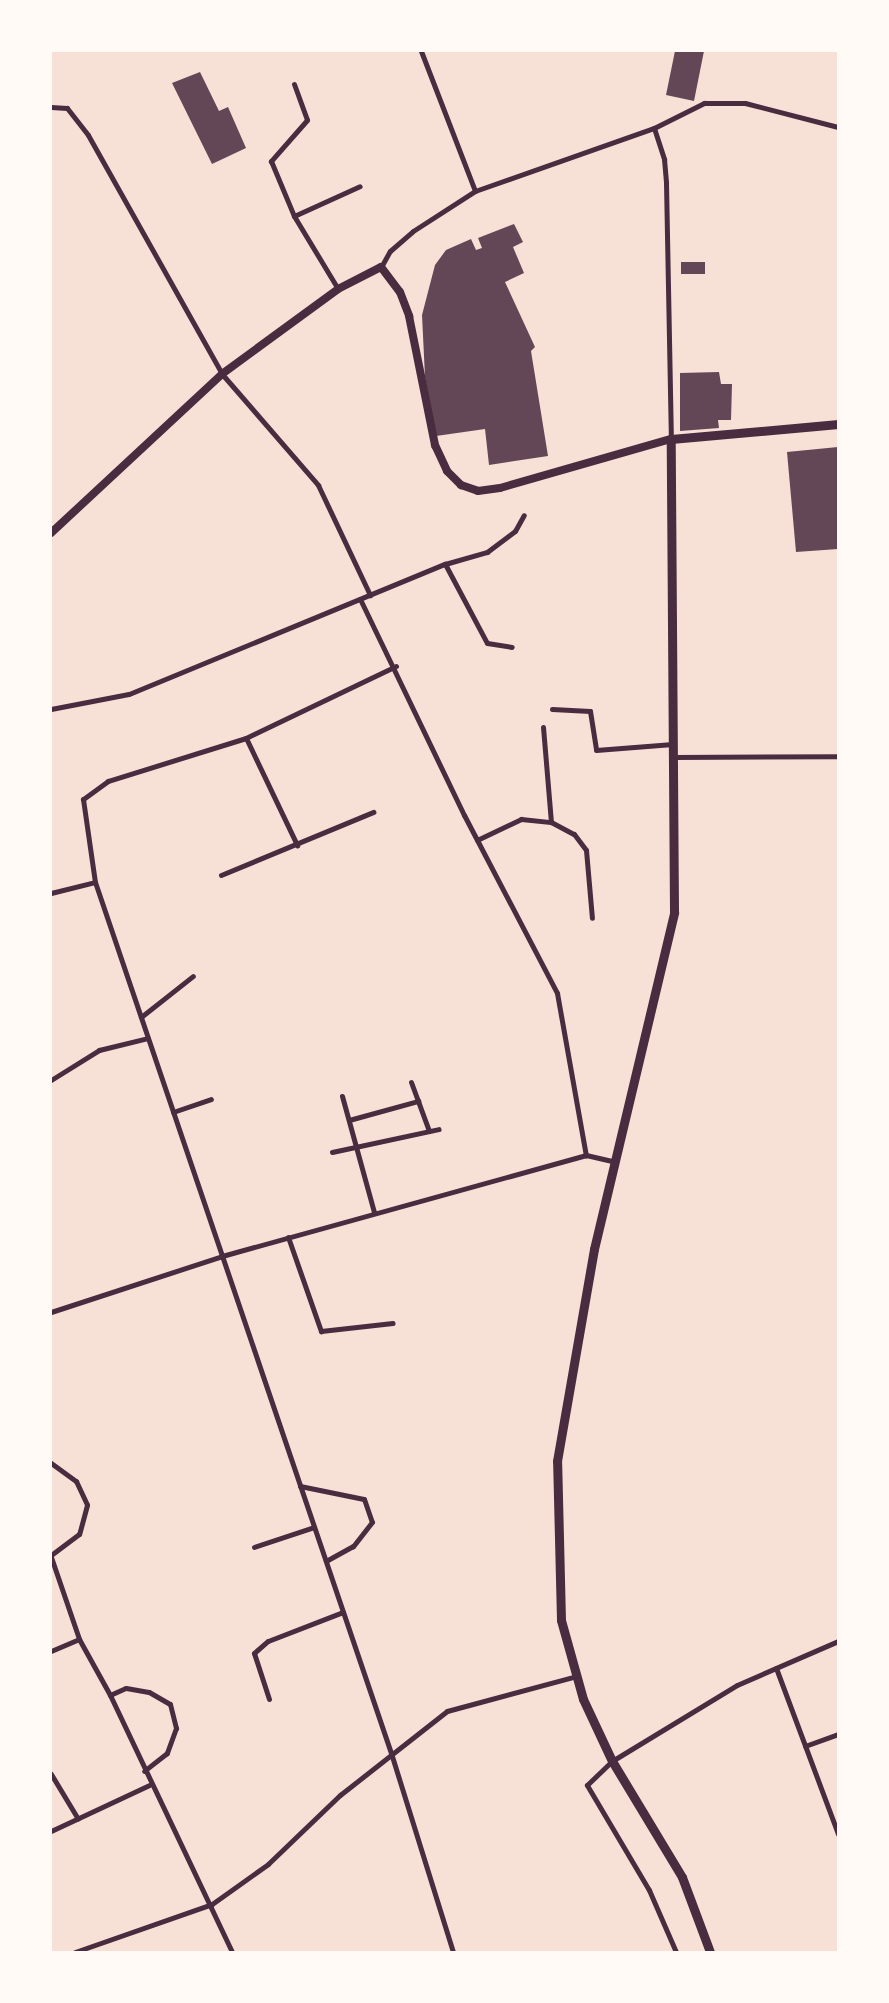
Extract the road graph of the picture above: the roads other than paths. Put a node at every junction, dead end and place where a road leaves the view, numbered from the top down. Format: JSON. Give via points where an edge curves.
{"nodes":[{"id":1,"x":421,"y":51,"type":"edge"},
{"id":2,"x":294,"y":84,"type":"dead end"},
{"id":3,"x":51,"y":107,"type":"edge"},
{"id":4,"x":838,"y":127,"type":"edge"},
{"id":5,"x":654,"y":128,"type":"junction"},
{"id":6,"x":360,"y":186,"type":"dead end"},
{"id":7,"x":475,"y":191,"type":"junction"},
{"id":8,"x":294,"y":216,"type":"junction"},
{"id":9,"x":381,"y":267,"type":"junction"},
{"id":10,"x":338,"y":289,"type":"junction"},
{"id":11,"x":222,"y":374,"type":"junction"},
{"id":12,"x":838,"y":424,"type":"edge"},
{"id":13,"x":671,"y":439,"type":"junction"},
{"id":14,"x":524,"y":515,"type":"dead end"},
{"id":15,"x":51,"y":533,"type":"edge"},
{"id":16,"x":445,"y":564,"type":"junction"},
{"id":17,"x":370,"y":595,"type":"junction"},
{"id":18,"x":360,"y":599,"type":"junction"},
{"id":19,"x":512,"y":647,"type":"dead end"},
{"id":20,"x":396,"y":667,"type":"junction"},
{"id":21,"x":51,"y":709,"type":"edge"},
{"id":22,"x":552,"y":709,"type":"dead end"},
{"id":23,"x":543,"y":727,"type":"dead end"},
{"id":24,"x":246,"y":738,"type":"junction"},
{"id":25,"x":674,"y":744,"type":"junction"},
{"id":26,"x":838,"y":755,"type":"edge"},
{"id":27,"x":674,"y":757,"type":"junction"},
{"id":28,"x":373,"y":812,"type":"dead end"},
{"id":29,"x":551,"y":822,"type":"junction"},
{"id":30,"x":477,"y":840,"type":"junction"},
{"id":31,"x":297,"y":845,"type":"junction"},
{"id":32,"x":220,"y":875,"type":"dead end"},
{"id":33,"x":96,"y":882,"type":"junction"},
{"id":34,"x":51,"y":893,"type":"edge"},
{"id":35,"x":592,"y":918,"type":"dead end"},
{"id":36,"x":193,"y":976,"type":"dead end"},
{"id":37,"x":141,"y":1017,"type":"junction"},
{"id":38,"x":148,"y":1038,"type":"junction"},
{"id":39,"x":51,"y":1080,"type":"edge"},
{"id":40,"x":411,"y":1082,"type":"dead end"},
{"id":41,"x":342,"y":1096,"type":"dead end"},
{"id":42,"x":212,"y":1099,"type":"dead end"},
{"id":43,"x":418,"y":1101,"type":"junction"},
{"id":44,"x":173,"y":1112,"type":"junction"},
{"id":45,"x":349,"y":1120,"type":"junction"},
{"id":46,"x":439,"y":1129,"type":"dead end"},
{"id":47,"x":429,"y":1131,"type":"junction"},
{"id":48,"x":356,"y":1147,"type":"junction"},
{"id":49,"x":332,"y":1152,"type":"dead end"},
{"id":50,"x":586,"y":1155,"type":"junction"},
{"id":51,"x":616,"y":1162,"type":"junction"},
{"id":52,"x":374,"y":1212,"type":"junction"},
{"id":53,"x":288,"y":1237,"type":"junction"},
{"id":54,"x":222,"y":1256,"type":"junction"},
{"id":55,"x":51,"y":1312,"type":"edge"},
{"id":56,"x":393,"y":1323,"type":"dead end"},
{"id":57,"x":51,"y":1463,"type":"edge"},
{"id":58,"x":300,"y":1486,"type":"junction"},
{"id":59,"x":314,"y":1527,"type":"junction"},
{"id":60,"x":254,"y":1547,"type":"dead end"},
{"id":61,"x":51,"y":1556,"type":"edge"},
{"id":62,"x":326,"y":1561,"type":"junction"},
{"id":63,"x":343,"y":1612,"type":"junction"},
{"id":64,"x":79,"y":1639,"type":"junction"},
{"id":65,"x":838,"y":1641,"type":"edge"},
{"id":66,"x":51,"y":1651,"type":"edge"},
{"id":67,"x":776,"y":1668,"type":"junction"},
{"id":68,"x":577,"y":1676,"type":"junction"},
{"id":69,"x":110,"y":1695,"type":"junction"},
{"id":70,"x":269,"y":1699,"type":"dead end"},
{"id":71,"x":838,"y":1734,"type":"edge"},
{"id":72,"x":806,"y":1746,"type":"junction"},
{"id":73,"x":391,"y":1753,"type":"junction"},
{"id":74,"x":612,"y":1762,"type":"junction"},
{"id":75,"x":144,"y":1771,"type":"junction"},
{"id":76,"x":51,"y":1774,"type":"edge"},
{"id":77,"x":149,"y":1785,"type":"junction"},
{"id":78,"x":78,"y":1819,"type":"junction"},
{"id":79,"x":51,"y":1831,"type":"edge"},
{"id":80,"x":838,"y":1834,"type":"edge"},
{"id":81,"x":212,"y":1904,"type":"junction"},
{"id":82,"x":90,"y":1950,"type":"edge"},
{"id":83,"x":75,"y":1952,"type":"edge"},
{"id":84,"x":232,"y":1952,"type":"edge"},
{"id":85,"x":453,"y":1952,"type":"edge"},
{"id":86,"x":676,"y":1952,"type":"edge"},
{"id":87,"x":710,"y":1952,"type":"edge"}],
"edges":[{"from":1,"to":7,"type":"street"},
{"from":2,"to":8,"type":"street","via":[[307,120],[271,161]]},
{"from":3,"to":11,"type":"street","via":[[66,108],[88,135]]},
{"from":4,"to":5,"type":"street","via":[[774,109],[719,102],[688,109]]},
{"from":5,"to":7,"type":"street"},
{"from":5,"to":13,"type":"street","via":[[666,183]]},
{"from":6,"to":8,"type":"street"},
{"from":7,"to":9,"type":"street","via":[[413,231],[390,251]]},
{"from":8,"to":10,"type":"street"},
{"from":9,"to":10,"type":"main road"},
{"from":9,"to":13,"type":"main road","via":[[400,292],[409,316],[435,445],[447,471],[461,485],[478,491],[500,488]]},
{"from":10,"to":11,"type":"main road"},
{"from":11,"to":15,"type":"main road"},
{"from":11,"to":17,"type":"street","via":[[318,485]]},
{"from":12,"to":13,"type":"main road"},
{"from":13,"to":25,"type":"main road"},
{"from":14,"to":16,"type":"street","via":[[515,531],[487,552]]},
{"from":16,"to":17,"type":"street"},
{"from":16,"to":19,"type":"street","via":[[487,643]]},
{"from":17,"to":18,"type":"street"},
{"from":18,"to":20,"type":"street"},
{"from":18,"to":21,"type":"street","via":[[130,694]]},
{"from":20,"to":24,"type":"street"},
{"from":20,"to":30,"type":"street"},
{"from":22,"to":25,"type":"street","via":[[590,711],[596,750]]},
{"from":23,"to":29,"type":"street"},
{"from":24,"to":31,"type":"street"},
{"from":24,"to":33,"type":"street","via":[[107,781],[83,799]]},
{"from":25,"to":27,"type":"main road"},
{"from":26,"to":27,"type":"street"},
{"from":27,"to":51,"type":"main road","via":[[674,912]]},
{"from":28,"to":31,"type":"street"},
{"from":29,"to":30,"type":"street","via":[[521,819]]},
{"from":29,"to":35,"type":"street","via":[[574,834],[586,850]]},
{"from":30,"to":50,"type":"street","via":[[557,993]]},
{"from":31,"to":32,"type":"street"},
{"from":33,"to":34,"type":"street"},
{"from":33,"to":37,"type":"street"},
{"from":36,"to":37,"type":"street"},
{"from":37,"to":38,"type":"street"},
{"from":38,"to":39,"type":"street","via":[[99,1050]]},
{"from":38,"to":44,"type":"street"},
{"from":40,"to":43,"type":"street"},
{"from":41,"to":45,"type":"street"},
{"from":42,"to":44,"type":"street"},
{"from":43,"to":45,"type":"street"},
{"from":43,"to":47,"type":"street"},
{"from":44,"to":54,"type":"street"},
{"from":45,"to":48,"type":"street"},
{"from":46,"to":47,"type":"street"},
{"from":47,"to":48,"type":"street"},
{"from":48,"to":49,"type":"street"},
{"from":48,"to":52,"type":"street"},
{"from":50,"to":51,"type":"street"},
{"from":50,"to":52,"type":"street"},
{"from":51,"to":68,"type":"main road","via":[[594,1249],[557,1461],[561,1620]]},
{"from":52,"to":53,"type":"street"},
{"from":53,"to":54,"type":"street"},
{"from":53,"to":56,"type":"street","via":[[321,1331]]},
{"from":54,"to":55,"type":"street"},
{"from":54,"to":58,"type":"street"},
{"from":57,"to":61,"type":"street","via":[[76,1481],[87,1505],[79,1534]]},
{"from":58,"to":59,"type":"street"},
{"from":58,"to":62,"type":"street","via":[[364,1499],[372,1522],[353,1546]]},
{"from":59,"to":60,"type":"street"},
{"from":59,"to":62,"type":"street"},
{"from":61,"to":64,"type":"street"},
{"from":62,"to":63,"type":"street"},
{"from":63,"to":70,"type":"street","via":[[268,1641],[254,1653]]},
{"from":63,"to":73,"type":"street"},
{"from":64,"to":66,"type":"street"},
{"from":64,"to":69,"type":"street"},
{"from":65,"to":67,"type":"street"},
{"from":67,"to":72,"type":"street"},
{"from":67,"to":74,"type":"street","via":[[737,1685]]},
{"from":68,"to":73,"type":"street","via":[[447,1711]]},
{"from":68,"to":74,"type":"main road"},
{"from":69,"to":75,"type":"street"},
{"from":69,"to":75,"type":"street","via":[[126,1688],[149,1692],[170,1704],[176,1728],[167,1753]]},
{"from":71,"to":72,"type":"street"},
{"from":72,"to":80,"type":"street"},
{"from":73,"to":81,"type":"street","via":[[268,1864]]},
{"from":73,"to":85,"type":"street"},
{"from":74,"to":86,"type":"street","via":[[587,1784],[649,1890]]},
{"from":74,"to":87,"type":"main road","via":[[682,1877]]},
{"from":75,"to":77,"type":"street"},
{"from":76,"to":78,"type":"street"},
{"from":77,"to":78,"type":"street"},
{"from":77,"to":81,"type":"street"},
{"from":78,"to":79,"type":"street"},
{"from":81,"to":82,"type":"street"},
{"from":81,"to":84,"type":"street"},
{"from":82,"to":83,"type":"street"}]}
